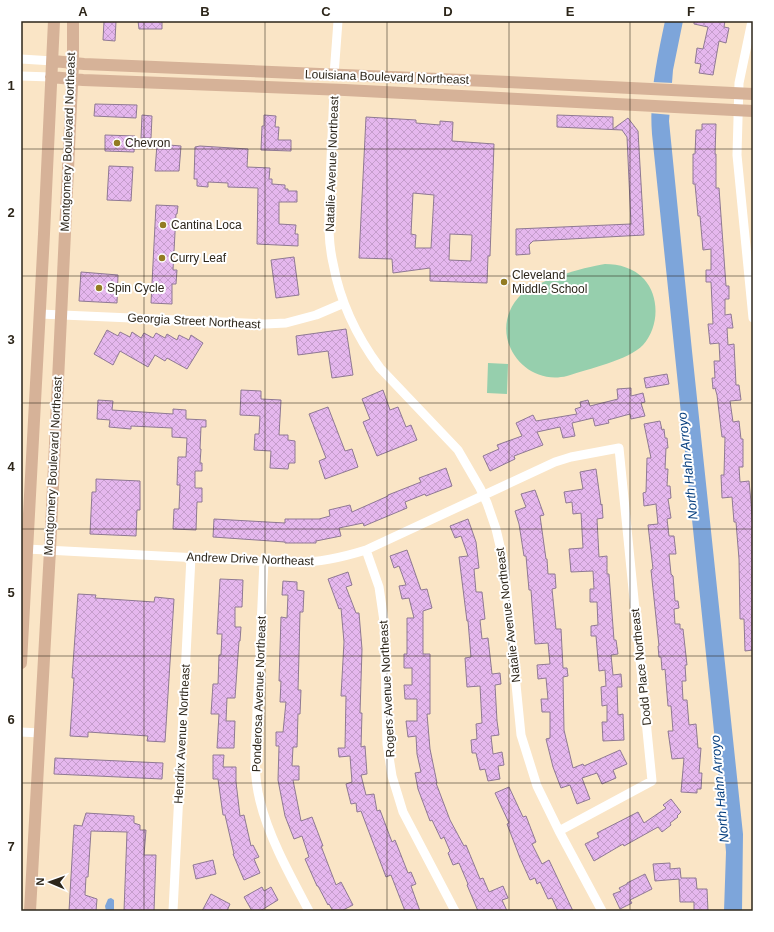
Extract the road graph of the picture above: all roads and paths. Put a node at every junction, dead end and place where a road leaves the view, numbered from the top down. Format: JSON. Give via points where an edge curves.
{"nodes":[{"id":1,"x":54,"y":21,"type":"edge"},
{"id":2,"x":73,"y":21,"type":"edge"},
{"id":3,"x":338,"y":21,"type":"edge"},
{"id":4,"x":752,"y":21,"type":"edge"},
{"id":5,"x":21,"y":59,"type":"edge"},
{"id":6,"x":53,"y":61,"type":"junction"},
{"id":7,"x":73,"y":63,"type":"junction"},
{"id":8,"x":334,"y":75,"type":"junction"},
{"id":9,"x":21,"y":76,"type":"edge"},
{"id":10,"x":51,"y":77,"type":"junction"},
{"id":11,"x":71,"y":79,"type":"junction"},
{"id":12,"x":334,"y":89,"type":"junction"},
{"id":13,"x":738,"y":93,"type":"junction"},
{"id":14,"x":753,"y":94,"type":"edge"},
{"id":15,"x":737,"y":111,"type":"junction"},
{"id":16,"x":753,"y":111,"type":"edge"},
{"id":17,"x":752,"y":299,"type":"edge"},
{"id":18,"x":344,"y":303,"type":"junction"},
{"id":19,"x":40,"y":314,"type":"junction"},
{"id":20,"x":60,"y":315,"type":"junction"},
{"id":21,"x":753,"y":318,"type":"edge"},
{"id":22,"x":619,"y":448,"type":"joint"},
{"id":23,"x":483,"y":495,"type":"junction"},
{"id":24,"x":27,"y":549,"type":"junction"},
{"id":25,"x":50,"y":550,"type":"junction"},
{"id":26,"x":366,"y":550,"type":"junction"},
{"id":27,"x":191,"y":557,"type":"junction"},
{"id":28,"x":264,"y":561,"type":"junction"},
{"id":29,"x":21,"y":663,"type":"edge"},
{"id":30,"x":21,"y":732,"type":"edge"},
{"id":31,"x":40,"y":733,"type":"junction"},
{"id":32,"x":559,"y":831,"type":"junction"},
{"id":33,"x":307,"y":910,"type":"edge"},
{"id":34,"x":30,"y":911,"type":"edge"},
{"id":35,"x":173,"y":911,"type":"edge"},
{"id":36,"x":455,"y":911,"type":"edge"},
{"id":37,"x":602,"y":911,"type":"edge"}],
"edges":[{"from":1,"to":6,"type":"main road","name":"Montgomery Boulevard Northeast"},
{"from":2,"to":7,"type":"main road","name":"Montgomery Boulevard Northeast"},
{"from":3,"to":8,"type":"street"},
{"from":4,"to":13,"type":"street"},
{"from":5,"to":6,"type":"street","name":"Louisiana Boulevard Northeast"},
{"from":6,"to":7,"type":"main road","name":"Louisiana Boulevard Northeast"},
{"from":6,"to":10,"type":"main road","name":"Montgomery Boulevard Northeast"},
{"from":7,"to":8,"type":"main road","name":"Louisiana Boulevard Northeast"},
{"from":7,"to":11,"type":"main road","name":"Montgomery Boulevard Northeast"},
{"from":8,"to":13,"type":"main road","name":"Louisiana Boulevard Northeast"},
{"from":9,"to":10,"type":"street","name":"Louisiana Boulevard Northeast"},
{"from":10,"to":11,"type":"main road","name":"Louisiana Boulevard Northeast"},
{"from":10,"to":19,"type":"main road","name":"Montgomery Boulevard Northeast"},
{"from":11,"to":12,"type":"main road","name":"Louisiana Boulevard Northeast"},
{"from":11,"to":20,"type":"main road","name":"Montgomery Boulevard Northeast"},
{"from":12,"to":15,"type":"main road","name":"Louisiana Boulevard Northeast"},
{"from":12,"to":18,"type":"street","name":"Natalie Avenue Northeast","via":[[328,222],[332,262]]},
{"from":13,"to":14,"type":"main road","name":"Louisiana Boulevard Northeast"},
{"from":13,"to":15,"type":"street"},
{"from":15,"to":16,"type":"main road","name":"Louisiana Boulevard Northeast"},
{"from":15,"to":17,"type":"street","via":[[739,183]]},
{"from":17,"to":21,"type":"street"},
{"from":18,"to":20,"type":"street","name":"Georgia Street Northeast","via":[[316,315],[286,323],[265,324]]},
{"from":18,"to":23,"type":"street","name":"Natalie Avenue Northeast","via":[[352,324],[371,356],[458,450]]},
{"from":19,"to":20,"type":"street","name":"Georgia Street Northeast"},
{"from":19,"to":24,"type":"main road","name":"Montgomery Boulevard Northeast"},
{"from":20,"to":25,"type":"main road","name":"Montgomery Boulevard Northeast"},
{"from":22,"to":23,"type":"street","name":"Andrew Drive Northeast","via":[[556,462]]},
{"from":22,"to":32,"type":"street","name":"Dodd Place Northeast","via":[[652,781]]},
{"from":23,"to":26,"type":"street","name":"Andrew Drive Northeast"},
{"from":23,"to":32,"type":"street","name":"Natalie Avenue Northeast","via":[[496,529],[504,563],[521,735],[537,786]]},
{"from":24,"to":25,"type":"street","name":"Andrew Drive Northeast"},
{"from":24,"to":29,"type":"main road","name":"Montgomery Boulevard Northeast"},
{"from":25,"to":27,"type":"street","name":"Andrew Drive Northeast"},
{"from":25,"to":31,"type":"main road","name":"Montgomery Boulevard Northeast"},
{"from":26,"to":28,"type":"street","name":"Andrew Drive Northeast","via":[[316,562]]},
{"from":26,"to":36,"type":"street","name":"Rogers Avenue Northeast","via":[[379,587],[384,621],[387,744],[392,776],[403,812]]},
{"from":27,"to":28,"type":"street","name":"Andrew Drive Northeast"},
{"from":27,"to":35,"type":"street","name":"Hendrix Avenue Northeast"},
{"from":28,"to":33,"type":"street","name":"Ponderosa Avenue Northeast","via":[[256,778],[269,831]]},
{"from":30,"to":31,"type":"street"},
{"from":31,"to":34,"type":"main road","name":"Montgomery Boulevard Northeast"},
{"from":32,"to":37,"type":"street","name":"Natalie Avenue Northeast"}]}
